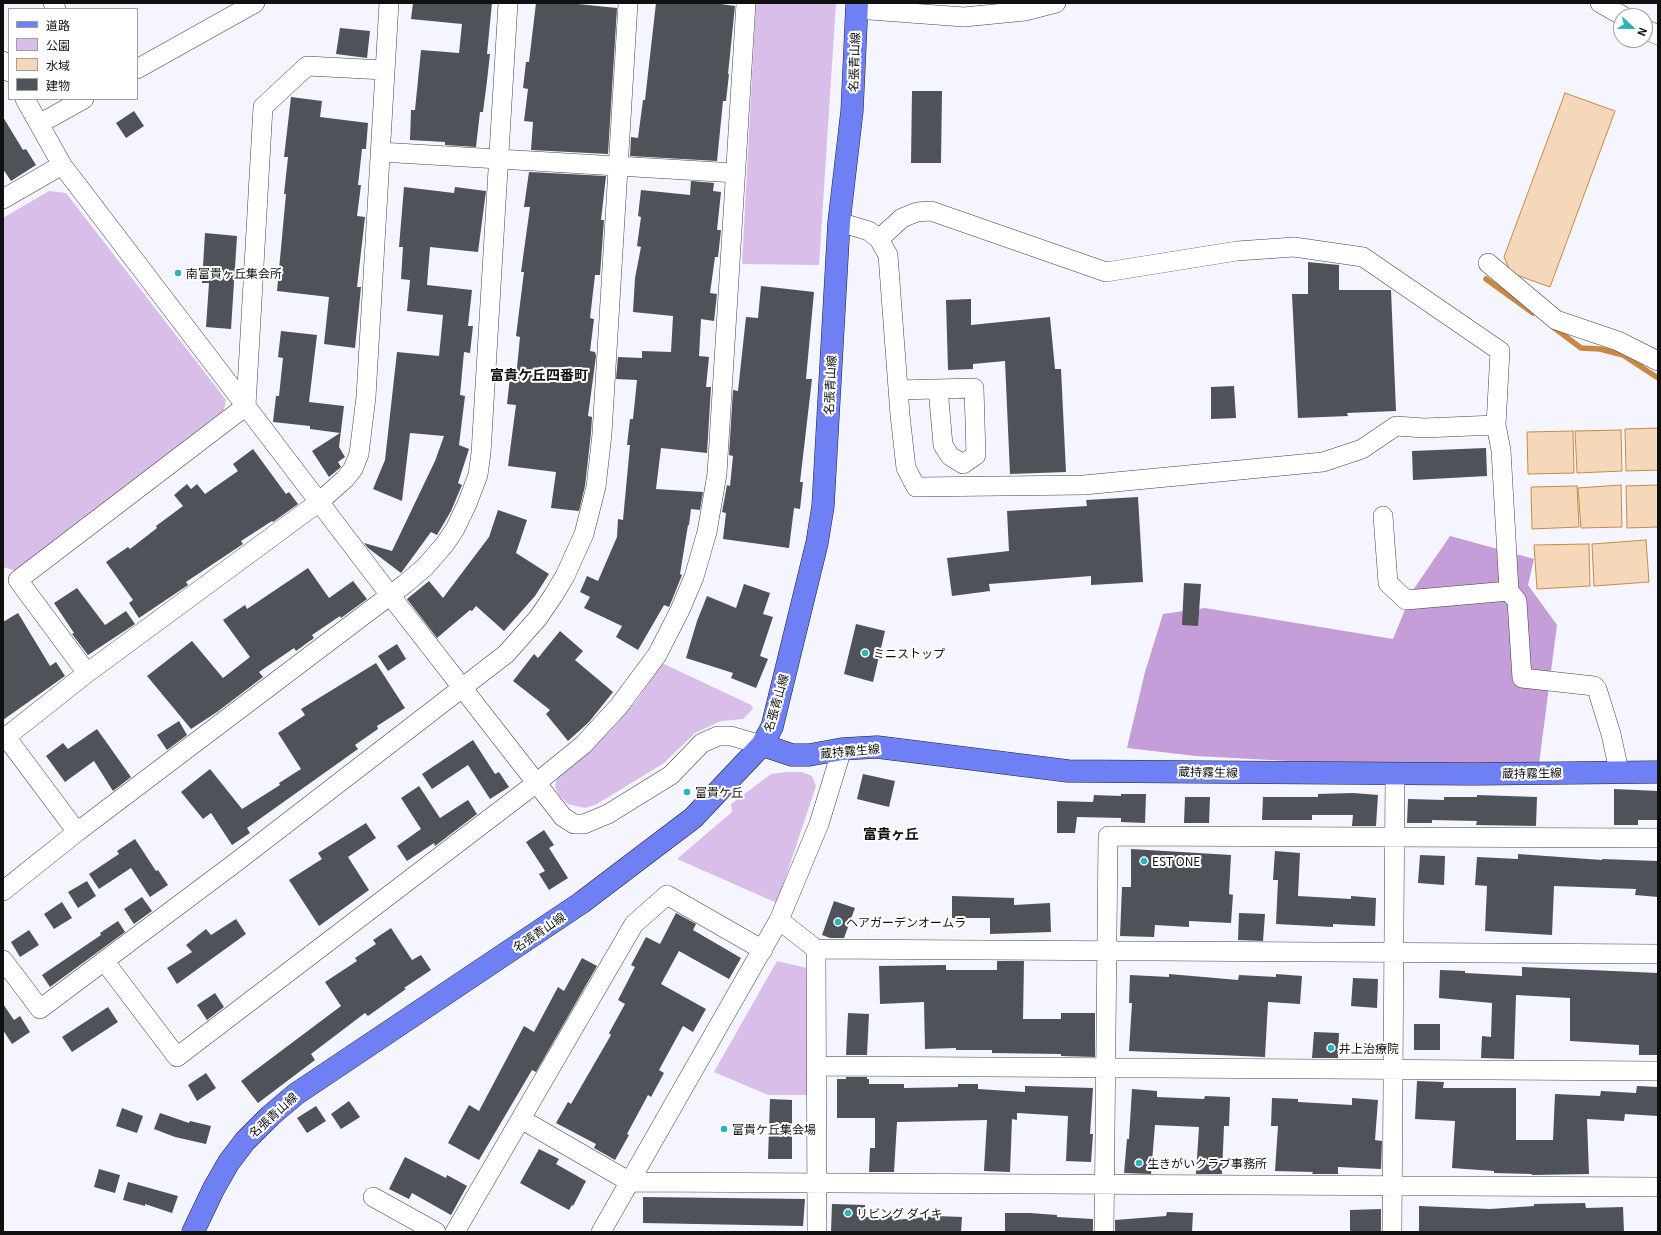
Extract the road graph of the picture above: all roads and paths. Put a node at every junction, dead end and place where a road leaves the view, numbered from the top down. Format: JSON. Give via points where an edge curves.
{"nodes":[{"id":1,"x":255,"y":3,"type":"edge"},
{"id":2,"x":389,"y":3,"type":"edge"},
{"id":3,"x":508,"y":3,"type":"edge"},
{"id":4,"x":628,"y":3,"type":"edge"},
{"id":5,"x":746,"y":3,"type":"edge"},
{"id":6,"x":1056,"y":3,"type":"edge"},
{"id":7,"x":1600,"y":3,"type":"edge"},
{"id":8,"x":856,"y":6,"type":"edge"},
{"id":9,"x":1613,"y":10,"type":"edge"},
{"id":10,"x":3,"y":61,"type":"edge"},
{"id":11,"x":138,"y":69,"type":"edge"},
{"id":12,"x":8,"y":70,"type":"edge"},
{"id":13,"x":384,"y":70,"type":"junction"},
{"id":14,"x":25,"y":100,"type":"edge"},
{"id":15,"x":82,"y":100,"type":"edge"},
{"id":16,"x":39,"y":124,"type":"junction"},
{"id":17,"x":380,"y":152,"type":"junction"},
{"id":18,"x":499,"y":158,"type":"junction"},
{"id":19,"x":62,"y":165,"type":"junction"},
{"id":20,"x":617,"y":165,"type":"junction"},
{"id":21,"x":736,"y":173,"type":"junction"},
{"id":22,"x":3,"y":199,"type":"edge"},
{"id":23,"x":839,"y":222,"type":"junction"},
{"id":24,"x":879,"y":239,"type":"junction"},
{"id":25,"x":1488,"y":263,"type":"dead end"},
{"id":26,"x":1658,"y":361,"type":"edge"},
{"id":27,"x":938,"y":389,"type":"junction"},
{"id":28,"x":898,"y":390,"type":"junction"},
{"id":29,"x":246,"y":406,"type":"junction"},
{"id":30,"x":1496,"y":425,"type":"junction"},
{"id":31,"x":963,"y":464,"type":"junction"},
{"id":32,"x":963,"y":486,"type":"junction"},
{"id":33,"x":319,"y":502,"type":"junction"},
{"id":34,"x":1383,"y":516,"type":"dead end"},
{"id":35,"x":10,"y":577,"type":"edge"},
{"id":36,"x":1509,"y":591,"type":"junction"},
{"id":37,"x":390,"y":595,"type":"junction"},
{"id":38,"x":87,"y":673,"type":"junction"},
{"id":39,"x":462,"y":688,"type":"junction"},
{"id":40,"x":762,"y":745,"type":"junction"},
{"id":41,"x":842,"y":750,"type":"junction"},
{"id":42,"x":1619,"y":771,"type":"junction"},
{"id":43,"x":1658,"y":772,"type":"edge"},
{"id":44,"x":1395,"y":773,"type":"junction"},
{"id":45,"x":535,"y":784,"type":"junction"},
{"id":46,"x":78,"y":832,"type":"junction"},
{"id":47,"x":1394,"y":837,"type":"junction"},
{"id":48,"x":1658,"y":838,"type":"edge"},
{"id":49,"x":3,"y":890,"type":"edge"},
{"id":50,"x":779,"y":920,"type":"junction"},
{"id":51,"x":816,"y":949,"type":"junction"},
{"id":52,"x":763,"y":950,"type":"junction"},
{"id":53,"x":1106,"y":951,"type":"junction"},
{"id":54,"x":1394,"y":953,"type":"junction"},
{"id":55,"x":1658,"y":954,"type":"edge"},
{"id":56,"x":3,"y":960,"type":"edge"},
{"id":57,"x":105,"y":962,"type":"junction"},
{"id":58,"x":818,"y":1066,"type":"junction"},
{"id":59,"x":1107,"y":1067,"type":"junction"},
{"id":60,"x":1392,"y":1069,"type":"junction"},
{"id":61,"x":1658,"y":1071,"type":"edge"},
{"id":62,"x":521,"y":1119,"type":"junction"},
{"id":63,"x":630,"y":1182,"type":"junction"},
{"id":64,"x":818,"y":1182,"type":"junction"},
{"id":65,"x":1104,"y":1185,"type":"junction"},
{"id":66,"x":1392,"y":1187,"type":"junction"},
{"id":67,"x":1658,"y":1187,"type":"edge"},
{"id":68,"x":373,"y":1197,"type":"dead end"},
{"id":69,"x":193,"y":1232,"type":"edge"},
{"id":70,"x":436,"y":1232,"type":"edge"},
{"id":71,"x":455,"y":1232,"type":"edge"},
{"id":72,"x":601,"y":1232,"type":"edge"},
{"id":73,"x":817,"y":1232,"type":"edge"},
{"id":74,"x":1104,"y":1232,"type":"edge"},
{"id":75,"x":1392,"y":1232,"type":"edge"}],
"edges":[{"from":1,"to":11,"type":"street"},
{"from":2,"to":13,"type":"street"},
{"from":3,"to":18,"type":"street"},
{"from":4,"to":20,"type":"street"},
{"from":5,"to":21,"type":"street"},
{"from":6,"to":8,"type":"street","via":[[1025,11],[964,17]]},
{"from":7,"to":9,"type":"street"},
{"from":8,"to":23,"type":"main road","name":"名張青山線","via":[[852,111]]},
{"from":10,"to":12,"type":"street"},
{"from":13,"to":17,"type":"street"},
{"from":13,"to":29,"type":"street","via":[[308,66],[263,107]]},
{"from":14,"to":16,"type":"street"},
{"from":15,"to":16,"type":"street"},
{"from":16,"to":19,"type":"street"},
{"from":17,"to":18,"type":"street"},
{"from":17,"to":33,"type":"street","via":[[362,438],[353,469]]},
{"from":18,"to":20,"type":"street"},
{"from":18,"to":37,"type":"street","via":[[478,475],[467,504],[445,544],[426,567]]},
{"from":19,"to":22,"type":"street"},
{"from":19,"to":29,"type":"street"},
{"from":20,"to":21,"type":"street"},
{"from":20,"to":39,"type":"street","via":[[602,434],[596,487],[584,534],[565,576],[538,618],[506,654]]},
{"from":21,"to":45,"type":"street","via":[[717,474],[707,532],[694,576],[663,645],[638,683],[583,745]]},
{"from":23,"to":24,"type":"street","via":[[869,231]]},
{"from":23,"to":40,"type":"main road","name":"名張青山線","via":[[823,506],[817,543],[776,712],[772,727]]},
{"from":24,"to":28,"type":"street","via":[[888,255]]},
{"from":24,"to":30,"type":"street","via":[[902,218],[917,212],[931,211],[1106,272],[1237,252],[1294,247],[1363,257],[1500,351]]},
{"from":25,"to":26,"type":"street","via":[[1556,320],[1618,341]]},
{"from":27,"to":28,"type":"street"},
{"from":27,"to":31,"type":"street","via":[[943,445],[950,456]]},
{"from":27,"to":31,"type":"street","via":[[974,388],[976,455]]},
{"from":28,"to":32,"type":"street","via":[[906,468],[916,487]]},
{"from":29,"to":33,"type":"street"},
{"from":29,"to":35,"type":"street"},
{"from":30,"to":32,"type":"street","via":[[1424,428],[1396,426],[1362,449],[1323,462],[1084,484]]},
{"from":30,"to":36,"type":"street","via":[[1501,450]]},
{"from":31,"to":32,"type":"street"},
{"from":33,"to":37,"type":"street"},
{"from":33,"to":38,"type":"street"},
{"from":34,"to":36,"type":"street","via":[[1388,583],[1406,600]]},
{"from":35,"to":38,"type":"street"},
{"from":36,"to":42,"type":"street","via":[[1517,601],[1522,678],[1594,686],[1611,734]]},
{"from":37,"to":39,"type":"street"},
{"from":37,"to":46,"type":"street"},
{"from":38,"to":46,"type":"street","via":[[6,737]]},
{"from":39,"to":45,"type":"street"},
{"from":39,"to":57,"type":"street"},
{"from":40,"to":41,"type":"main road","name":"蔵持霧生線","via":[[792,755]]},
{"from":40,"to":45,"type":"street","via":[[731,736],[718,736],[702,743],[671,775],[608,814],[584,824],[574,824],[563,817]]},
{"from":40,"to":69,"type":"main road","name":"名張青山線","via":[[693,818],[581,903],[296,1094],[245,1141],[229,1162]]},
{"from":41,"to":44,"type":"main road","name":"蔵持霧生線","via":[[877,747],[1068,771]]},
{"from":41,"to":50,"type":"street","via":[[819,824]]},
{"from":42,"to":43,"type":"main road","name":"蔵持霧生線"},
{"from":42,"to":44,"type":"main road","name":"蔵持霧生線"},
{"from":44,"to":47,"type":"street"},
{"from":45,"to":57,"type":"street","via":[[177,1057]]},
{"from":46,"to":49,"type":"street"},
{"from":47,"to":48,"type":"street"},
{"from":47,"to":53,"type":"street","via":[[1108,836]]},
{"from":47,"to":54,"type":"street"},
{"from":50,"to":51,"type":"street"},
{"from":50,"to":52,"type":"street"},
{"from":51,"to":53,"type":"street"},
{"from":51,"to":58,"type":"street"},
{"from":52,"to":62,"type":"street","via":[[668,894],[634,924]]},
{"from":52,"to":63,"type":"street"},
{"from":53,"to":54,"type":"street"},
{"from":53,"to":59,"type":"street"},
{"from":54,"to":55,"type":"street"},
{"from":54,"to":60,"type":"street"},
{"from":56,"to":57,"type":"street","via":[[40,1009]]},
{"from":58,"to":59,"type":"street"},
{"from":58,"to":64,"type":"street"},
{"from":59,"to":60,"type":"street"},
{"from":59,"to":65,"type":"street"},
{"from":60,"to":61,"type":"street"},
{"from":60,"to":66,"type":"street"},
{"from":62,"to":63,"type":"street"},
{"from":62,"to":71,"type":"street"},
{"from":63,"to":64,"type":"street"},
{"from":63,"to":72,"type":"street"},
{"from":64,"to":65,"type":"street"},
{"from":64,"to":73,"type":"street"},
{"from":65,"to":66,"type":"street"},
{"from":65,"to":74,"type":"street"},
{"from":66,"to":67,"type":"street"},
{"from":66,"to":75,"type":"street"},
{"from":68,"to":70,"type":"street"}]}
